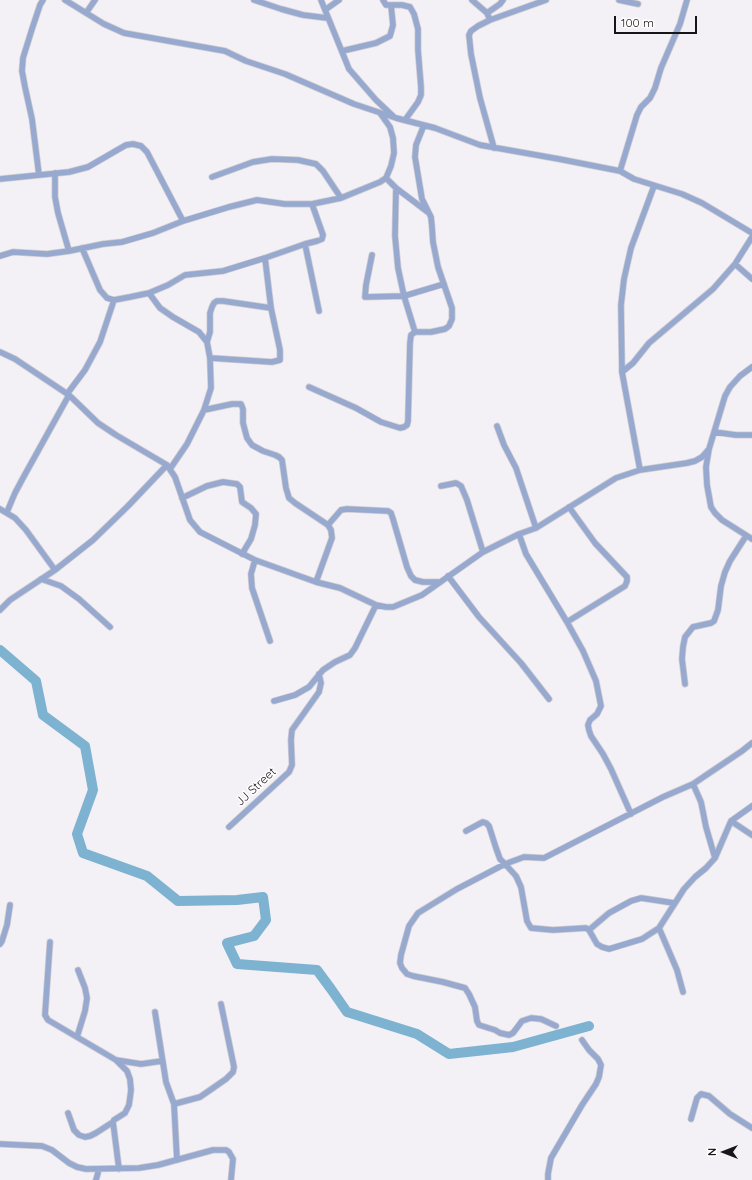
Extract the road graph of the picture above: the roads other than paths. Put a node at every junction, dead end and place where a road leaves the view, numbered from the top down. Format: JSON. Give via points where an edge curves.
{"nodes":[{"id":1,"x":43,"y":0,"type":"edge"},
{"id":2,"x":65,"y":0,"type":"edge"},
{"id":3,"x":95,"y":0,"type":"edge"},
{"id":4,"x":254,"y":0,"type":"edge"},
{"id":5,"x":321,"y":0,"type":"edge"},
{"id":6,"x":339,"y":0,"type":"edge"},
{"id":7,"x":383,"y":0,"type":"edge"},
{"id":8,"x":472,"y":0,"type":"edge"},
{"id":9,"x":503,"y":0,"type":"edge"},
{"id":10,"x":546,"y":0,"type":"edge"},
{"id":11,"x":619,"y":0,"type":"edge"},
{"id":12,"x":687,"y":0,"type":"edge"},
{"id":13,"x":638,"y":4,"type":"dead end"},
{"id":14,"x":391,"y":5,"type":"junction"},
{"id":15,"x":325,"y":10,"type":"junction"},
{"id":16,"x":86,"y":12,"type":"junction"},
{"id":17,"x":487,"y":12,"type":"junction"},
{"id":18,"x":327,"y":18,"type":"junction"},
{"id":19,"x":490,"y":20,"type":"junction"},
{"id":20,"x":342,"y":52,"type":"junction"},
{"id":21,"x":380,"y":113,"type":"junction"},
{"id":22,"x":396,"y":118,"type":"junction"},
{"id":23,"x":405,"y":120,"type":"junction"},
{"id":24,"x":424,"y":125,"type":"junction"},
{"id":25,"x":494,"y":148,"type":"junction"},
{"id":26,"x":620,"y":171,"type":"junction"},
{"id":27,"x":55,"y":172,"type":"junction"},
{"id":28,"x":39,"y":175,"type":"junction"},
{"id":29,"x":212,"y":177,"type":"dead end"},
{"id":30,"x":386,"y":178,"type":"junction"},
{"id":31,"x":0,"y":179,"type":"edge"},
{"id":32,"x":654,"y":186,"type":"junction"},
{"id":33,"x":396,"y":188,"type":"junction"},
{"id":34,"x":341,"y":198,"type":"junction"},
{"id":35,"x":312,"y":204,"type":"junction"},
{"id":36,"x":429,"y":213,"type":"junction"},
{"id":37,"x":183,"y":221,"type":"junction"},
{"id":38,"x":752,"y":232,"type":"edge"},
{"id":39,"x":752,"y":237,"type":"edge"},
{"id":40,"x":305,"y":244,"type":"junction"},
{"id":41,"x":82,"y":248,"type":"junction"},
{"id":42,"x":70,"y":251,"type":"junction"},
{"id":43,"x":0,"y":256,"type":"edge"},
{"id":44,"x":372,"y":256,"type":"dead end"},
{"id":45,"x":265,"y":258,"type":"junction"},
{"id":46,"x":735,"y":264,"type":"junction"},
{"id":47,"x":752,"y":279,"type":"edge"},
{"id":48,"x":444,"y":284,"type":"junction"},
{"id":49,"x":148,"y":293,"type":"junction"},
{"id":50,"x":404,"y":296,"type":"junction"},
{"id":51,"x":114,"y":300,"type":"junction"},
{"id":52,"x":271,"y":308,"type":"junction"},
{"id":53,"x":319,"y":310,"type":"dead end"},
{"id":54,"x":415,"y":332,"type":"junction"},
{"id":55,"x":207,"y":342,"type":"junction"},
{"id":56,"x":0,"y":352,"type":"edge"},
{"id":57,"x":210,"y":358,"type":"junction"},
{"id":58,"x":752,"y":366,"type":"edge"},
{"id":59,"x":622,"y":372,"type":"junction"},
{"id":60,"x":309,"y":387,"type":"dead end"},
{"id":61,"x":68,"y":395,"type":"junction"},
{"id":62,"x":204,"y":410,"type":"junction"},
{"id":63,"x":497,"y":426,"type":"dead end"},
{"id":64,"x":714,"y":432,"type":"junction"},
{"id":65,"x":752,"y":435,"type":"edge"},
{"id":66,"x":709,"y":449,"type":"junction"},
{"id":67,"x":169,"y":467,"type":"junction"},
{"id":68,"x":640,"y":470,"type":"junction"},
{"id":69,"x":441,"y":486,"type":"dead end"},
{"id":70,"x":182,"y":498,"type":"junction"},
{"id":71,"x":569,"y":507,"type":"junction"},
{"id":72,"x":0,"y":509,"type":"edge"},
{"id":73,"x":7,"y":512,"type":"junction"},
{"id":74,"x":328,"y":525,"type":"junction"},
{"id":75,"x":536,"y":528,"type":"junction"},
{"id":76,"x":519,"y":534,"type":"junction"},
{"id":77,"x":746,"y":536,"type":"junction"},
{"id":78,"x":752,"y":539,"type":"edge"},
{"id":79,"x":483,"y":552,"type":"junction"},
{"id":80,"x":242,"y":554,"type":"junction"},
{"id":81,"x":255,"y":560,"type":"junction"},
{"id":82,"x":55,"y":570,"type":"junction"},
{"id":83,"x":448,"y":576,"type":"junction"},
{"id":84,"x":41,"y":579,"type":"junction"},
{"id":85,"x":316,"y":582,"type":"junction"},
{"id":86,"x":440,"y":582,"type":"junction"},
{"id":87,"x":376,"y":605,"type":"junction"},
{"id":88,"x":0,"y":610,"type":"edge"},
{"id":89,"x":567,"y":622,"type":"junction"},
{"id":90,"x":110,"y":627,"type":"dead end"},
{"id":91,"x":270,"y":641,"type":"dead end"},
{"id":92,"x":319,"y":674,"type":"junction"},
{"id":93,"x":685,"y":684,"type":"dead end"},
{"id":94,"x":549,"y":699,"type":"dead end"},
{"id":95,"x":274,"y":701,"type":"dead end"},
{"id":96,"x":752,"y":743,"type":"edge"},
{"id":97,"x":693,"y":784,"type":"junction"},
{"id":98,"x":752,"y":806,"type":"edge"},
{"id":99,"x":631,"y":814,"type":"junction"},
{"id":100,"x":731,"y":821,"type":"junction"},
{"id":101,"x":229,"y":827,"type":"dead end"},
{"id":102,"x":466,"y":831,"type":"dead end"},
{"id":103,"x":752,"y":835,"type":"edge"},
{"id":104,"x":715,"y":858,"type":"junction"},
{"id":105,"x":505,"y":864,"type":"junction"},
{"id":106,"x":674,"y":903,"type":"junction"},
{"id":107,"x":10,"y":905,"type":"dead end"},
{"id":108,"x":659,"y":928,"type":"junction"},
{"id":109,"x":589,"y":930,"type":"junction"},
{"id":110,"x":50,"y":942,"type":"dead end"},
{"id":111,"x":0,"y":944,"type":"edge"},
{"id":112,"x":78,"y":970,"type":"dead end"},
{"id":113,"x":684,"y":992,"type":"dead end"},
{"id":114,"x":221,"y":1004,"type":"dead end"},
{"id":115,"x":155,"y":1012,"type":"dead end"},
{"id":116,"x":556,"y":1026,"type":"dead end"},
{"id":117,"x":77,"y":1037,"type":"junction"},
{"id":118,"x":582,"y":1040,"type":"dead end"},
{"id":119,"x":116,"y":1060,"type":"junction"},
{"id":120,"x":162,"y":1061,"type":"junction"},
{"id":121,"x":174,"y":1104,"type":"junction"},
{"id":122,"x":68,"y":1114,"type":"dead end"},
{"id":123,"x":692,"y":1119,"type":"dead end"},
{"id":124,"x":113,"y":1122,"type":"junction"},
{"id":125,"x":752,"y":1128,"type":"edge"},
{"id":126,"x":0,"y":1144,"type":"edge"},
{"id":127,"x":177,"y":1160,"type":"junction"},
{"id":128,"x":119,"y":1168,"type":"junction"},
{"id":129,"x":99,"y":1169,"type":"junction"},
{"id":130,"x":96,"y":1180,"type":"edge"},
{"id":131,"x":231,"y":1180,"type":"edge"},
{"id":132,"x":548,"y":1180,"type":"edge"}],
"edges":[{"from":1,"to":28,"type":"street","via":[[23,58],[22,71],[32,119]]},
{"from":2,"to":16,"type":"street"},
{"from":3,"to":16,"type":"street"},
{"from":4,"to":18,"type":"street","via":[[296,13]]},
{"from":5,"to":15,"type":"street"},
{"from":6,"to":15,"type":"street"},
{"from":7,"to":14,"type":"street"},
{"from":8,"to":17,"type":"street"},
{"from":9,"to":17,"type":"street"},
{"from":10,"to":19,"type":"street"},
{"from":11,"to":13,"type":"street"},
{"from":12,"to":26,"type":"street","via":[[655,88],[637,115]]},
{"from":14,"to":20,"type":"street","via":[[393,25],[390,36],[376,43]]},
{"from":14,"to":23,"type":"street","via":[[410,6],[418,30],[421,95]]},
{"from":15,"to":18,"type":"street"},
{"from":16,"to":21,"type":"street","via":[[124,33],[226,51]]},
{"from":17,"to":19,"type":"street"},
{"from":18,"to":20,"type":"street"},
{"from":19,"to":25,"type":"street","via":[[472,31],[470,41],[480,98]]},
{"from":20,"to":22,"type":"street","via":[[354,76]]},
{"from":21,"to":22,"type":"street"},
{"from":21,"to":30,"type":"street","via":[[390,127],[393,138],[394,153]]},
{"from":22,"to":23,"type":"street"},
{"from":23,"to":24,"type":"street"},
{"from":24,"to":25,"type":"street"},
{"from":24,"to":36,"type":"street","via":[[416,145],[415,157],[422,199]]},
{"from":25,"to":26,"type":"street"},
{"from":26,"to":32,"type":"street"},
{"from":27,"to":28,"type":"street"},
{"from":27,"to":37,"type":"street","via":[[88,168],[126,145],[141,146],[147,152]]},
{"from":27,"to":42,"type":"street","via":[[58,213]]},
{"from":28,"to":31,"type":"street"},
{"from":29,"to":34,"type":"street","via":[[253,162],[272,159],[298,160],[316,164]]},
{"from":30,"to":33,"type":"street"},
{"from":30,"to":34,"type":"street"},
{"from":32,"to":38,"type":"street","via":[[702,203]]},
{"from":32,"to":59,"type":"street","via":[[631,248],[624,279],[621,305]]},
{"from":33,"to":36,"type":"street"},
{"from":33,"to":50,"type":"street","via":[[395,236]]},
{"from":34,"to":35,"type":"street"},
{"from":35,"to":37,"type":"street","via":[[284,204],[257,200]]},
{"from":35,"to":40,"type":"street","via":[[323,235],[322,239]]},
{"from":36,"to":48,"type":"street","via":[[432,242]]},
{"from":37,"to":41,"type":"street","via":[[122,242]]},
{"from":39,"to":46,"type":"street"},
{"from":40,"to":45,"type":"street"},
{"from":40,"to":53,"type":"street"},
{"from":41,"to":42,"type":"street"},
{"from":41,"to":51,"type":"street","via":[[100,290],[106,298]]},
{"from":42,"to":43,"type":"street","via":[[47,254],[13,252]]},
{"from":44,"to":50,"type":"street","via":[[365,297]]},
{"from":45,"to":49,"type":"street","via":[[222,271],[185,275]]},
{"from":45,"to":52,"type":"street"},
{"from":46,"to":47,"type":"street"},
{"from":46,"to":59,"type":"street","via":[[713,288],[649,343]]},
{"from":48,"to":50,"type":"street"},
{"from":48,"to":54,"type":"street","via":[[452,308],[449,326],[438,331]]},
{"from":49,"to":51,"type":"street"},
{"from":49,"to":55,"type":"street","via":[[160,308],[199,332]]},
{"from":50,"to":54,"type":"street"},
{"from":51,"to":61,"type":"street","via":[[100,342]]},
{"from":52,"to":55,"type":"street","via":[[214,302],[210,313]]},
{"from":52,"to":57,"type":"street","via":[[280,360],[272,362]]},
{"from":54,"to":60,"type":"street","via":[[411,335],[410,343],[408,421],[404,427],[381,422]]},
{"from":55,"to":57,"type":"street"},
{"from":56,"to":61,"type":"street","via":[[15,359]]},
{"from":57,"to":62,"type":"street","via":[[211,388]]},
{"from":58,"to":64,"type":"street","via":[[730,387]]},
{"from":59,"to":68,"type":"street"},
{"from":61,"to":67,"type":"street","via":[[104,427]]},
{"from":61,"to":73,"type":"street"},
{"from":62,"to":67,"type":"street","via":[[187,444]]},
{"from":62,"to":74,"type":"street","via":[[241,404],[247,438],[252,445],[282,460],[289,498]]},
{"from":63,"to":75,"type":"street","via":[[516,468]]},
{"from":64,"to":65,"type":"street"},
{"from":64,"to":66,"type":"street"},
{"from":66,"to":68,"type":"street","via":[[695,461]]},
{"from":66,"to":77,"type":"street","via":[[706,467],[711,507],[722,520]]},
{"from":67,"to":70,"type":"street"},
{"from":67,"to":82,"type":"street","via":[[93,540]]},
{"from":68,"to":71,"type":"street","via":[[616,478]]},
{"from":69,"to":79,"type":"street","via":[[456,483],[461,486]]},
{"from":70,"to":80,"type":"street","via":[[190,520],[200,532]]},
{"from":70,"to":80,"type":"street","via":[[207,486],[223,482],[240,487],[242,502],[256,514],[251,539]]},
{"from":71,"to":75,"type":"street"},
{"from":71,"to":89,"type":"street","via":[[595,543],[627,577],[627,582],[626,586]]},
{"from":72,"to":73,"type":"street"},
{"from":73,"to":82,"type":"street","via":[[26,530]]},
{"from":74,"to":85,"type":"street","via":[[332,538]]},
{"from":74,"to":86,"type":"street","via":[[341,510],[388,510],[391,512],[411,576],[423,582]]},
{"from":75,"to":76,"type":"street"},
{"from":76,"to":79,"type":"street"},
{"from":76,"to":89,"type":"street","via":[[526,554]]},
{"from":77,"to":78,"type":"street"},
{"from":77,"to":93,"type":"street","via":[[725,572],[714,621],[693,627],[685,637],[682,659]]},
{"from":79,"to":83,"type":"street"},
{"from":80,"to":81,"type":"street"},
{"from":81,"to":85,"type":"street"},
{"from":81,"to":91,"type":"street","via":[[251,574],[252,588]]},
{"from":82,"to":84,"type":"street"},
{"from":83,"to":86,"type":"street"},
{"from":83,"to":94,"type":"street","via":[[479,617],[521,663]]},
{"from":84,"to":88,"type":"street"},
{"from":84,"to":90,"type":"street","via":[[61,586]]},
{"from":85,"to":87,"type":"street","via":[[340,588]]},
{"from":86,"to":87,"type":"street","via":[[422,595],[393,607]]},
{"from":87,"to":92,"type":"street","via":[[350,655]]},
{"from":89,"to":99,"type":"street","via":[[583,651],[599,692],[600,710],[590,720],[589,730],[611,769]]},
{"from":92,"to":95,"type":"street","via":[[309,687],[295,695]]},
{"from":92,"to":101,"type":"street","name":"JJ Street","via":[[319,692],[292,730],[292,765],[289,772]]},
{"from":96,"to":97,"type":"street"},
{"from":97,"to":99,"type":"street"},
{"from":97,"to":104,"type":"street","via":[[701,802]]},
{"from":98,"to":100,"type":"street"},
{"from":99,"to":105,"type":"street","via":[[544,858],[524,857]]},
{"from":100,"to":103,"type":"street"},
{"from":100,"to":104,"type":"street"},
{"from":102,"to":105,"type":"street","via":[[483,822],[486,823],[500,858]]},
{"from":104,"to":106,"type":"street","via":[[694,877]]},
{"from":105,"to":109,"type":"street","via":[[516,876],[521,887],[531,928]]},
{"from":105,"to":116,"type":"street","via":[[418,913],[406,934],[400,963],[407,974],[412,976],[465,988],[475,1007],[477,1021],[483,1027],[509,1035],[522,1021],[531,1018],[541,1019]]},
{"from":106,"to":108,"type":"street"},
{"from":106,"to":109,"type":"street","via":[[641,898],[631,901],[609,913]]},
{"from":107,"to":111,"type":"street","via":[[7,926]]},
{"from":108,"to":109,"type":"street","via":[[642,938],[609,949],[597,944]]},
{"from":108,"to":113,"type":"street"},
{"from":110,"to":117,"type":"street","via":[[45,1015],[48,1020]]},
{"from":112,"to":117,"type":"street","via":[[87,998]]},
{"from":114,"to":121,"type":"street","via":[[233,1072],[200,1097]]},
{"from":115,"to":120,"type":"street"},
{"from":117,"to":119,"type":"street"},
{"from":118,"to":132,"type":"street","via":[[601,1065],[599,1077],[551,1158]]},
{"from":119,"to":120,"type":"street","via":[[141,1064]]},
{"from":119,"to":124,"type":"street","via":[[127,1071],[131,1090],[125,1112]]},
{"from":120,"to":121,"type":"street"},
{"from":121,"to":127,"type":"street"},
{"from":122,"to":124,"type":"street","via":[[74,1130],[85,1137]]},
{"from":123,"to":125,"type":"street","via":[[697,1098],[701,1094],[709,1096]]},
{"from":124,"to":128,"type":"street"},
{"from":126,"to":129,"type":"street","via":[[42,1146],[77,1167]]},
{"from":127,"to":128,"type":"street","via":[[151,1166]]},
{"from":127,"to":131,"type":"street","via":[[213,1150],[226,1150],[233,1159]]},
{"from":128,"to":129,"type":"street"},
{"from":129,"to":130,"type":"street"}]}
